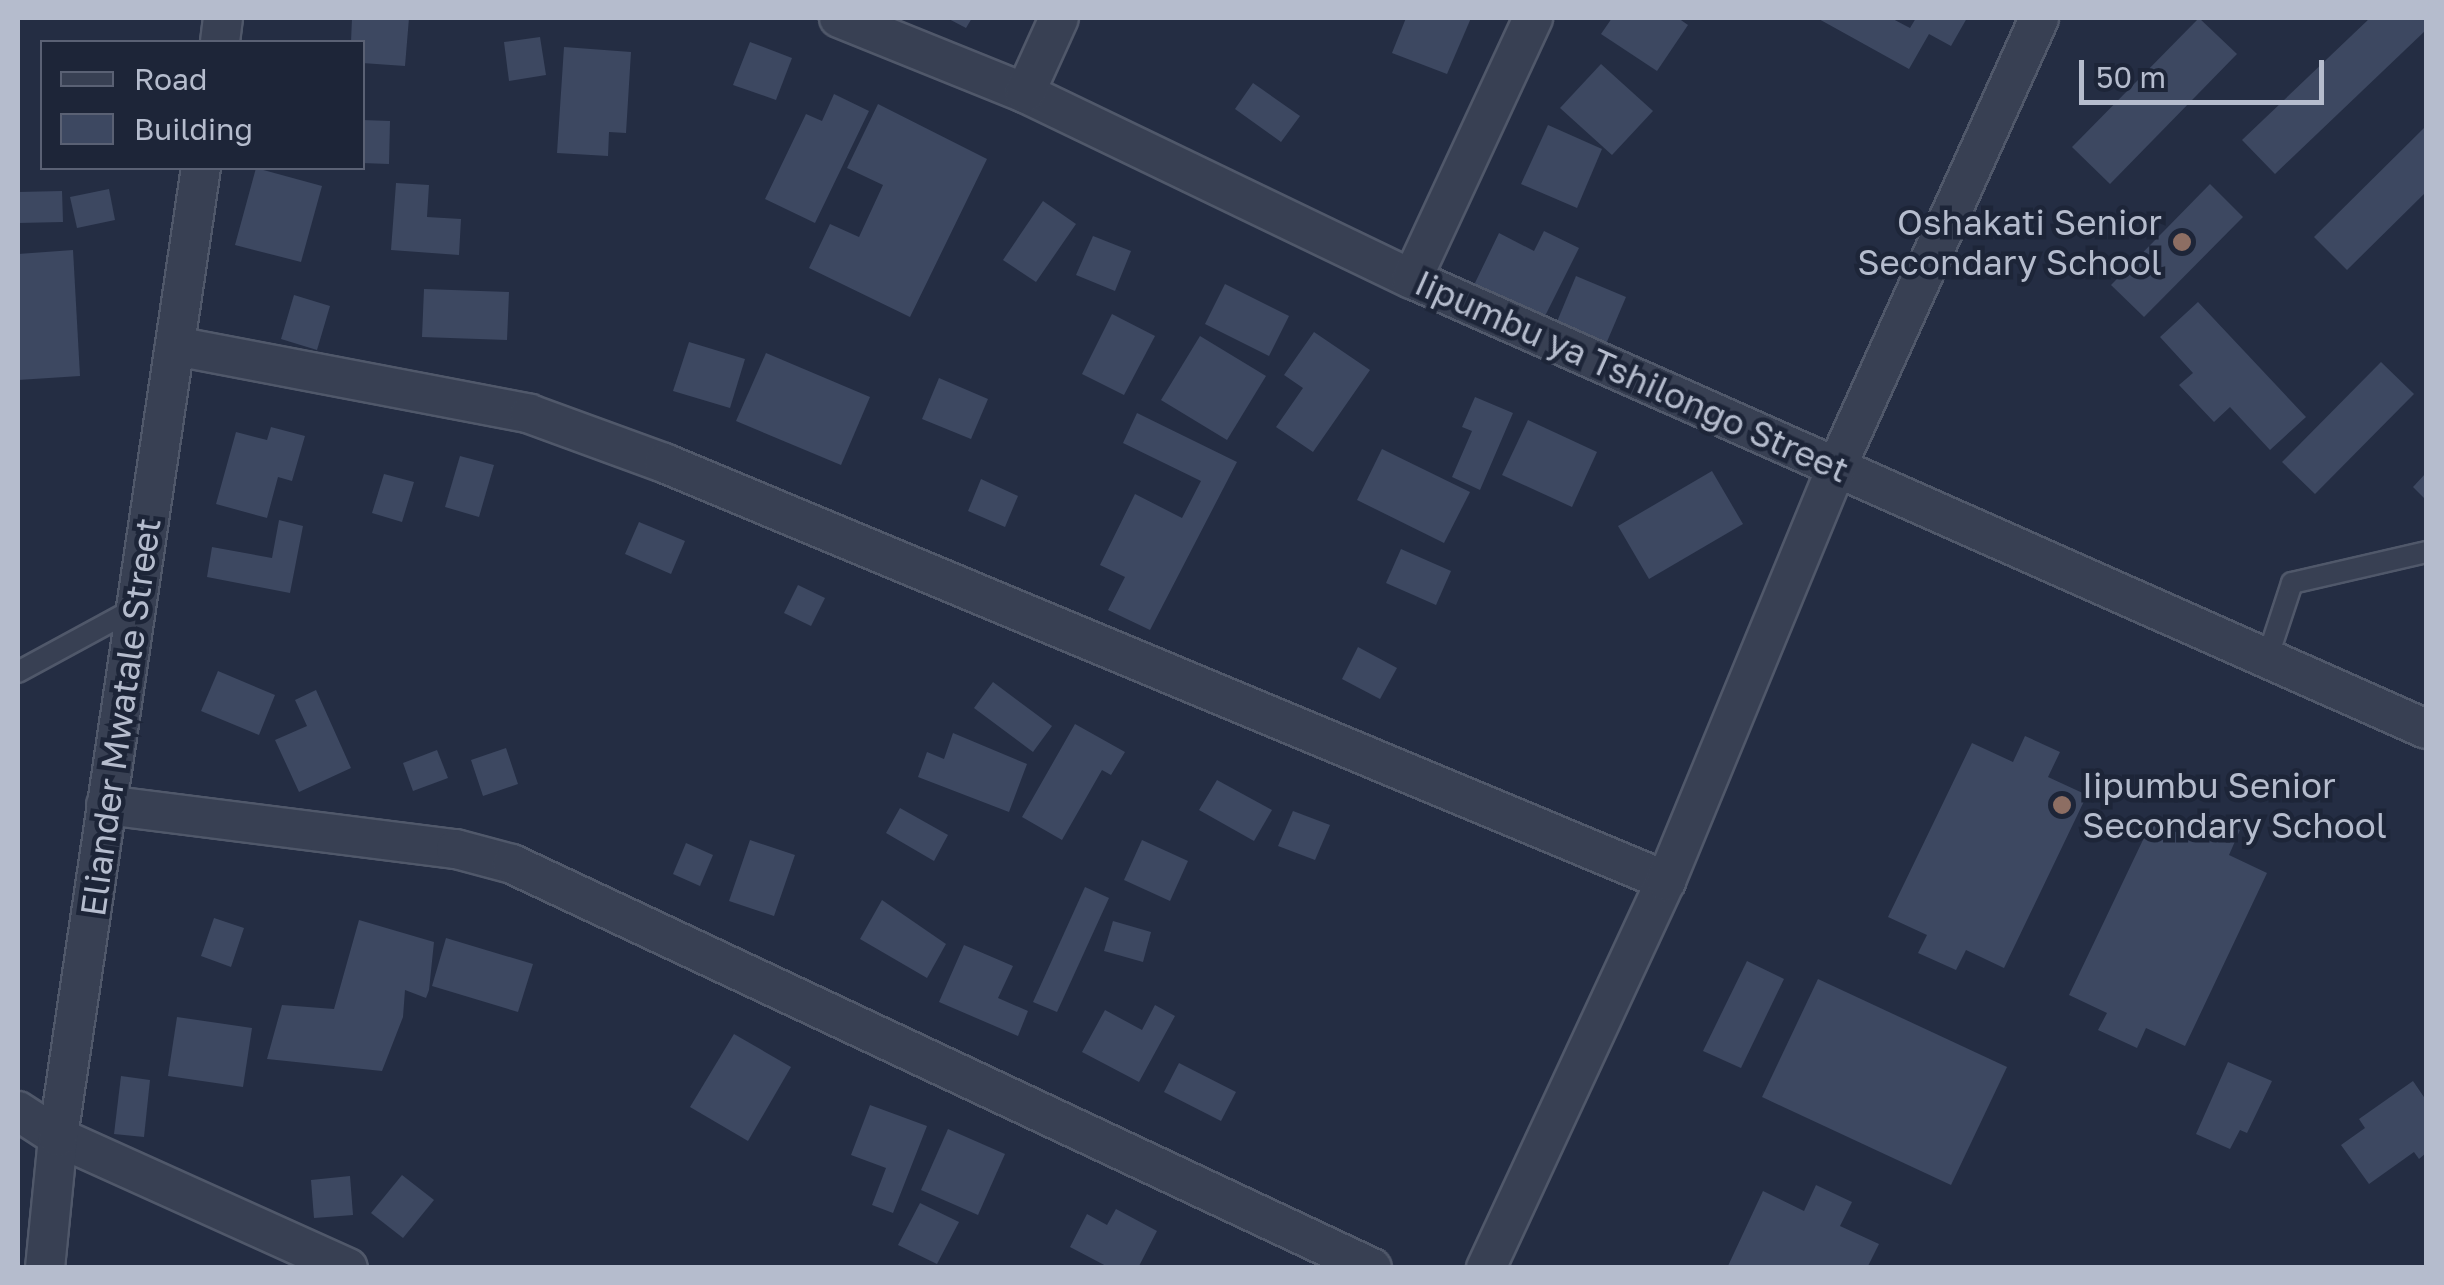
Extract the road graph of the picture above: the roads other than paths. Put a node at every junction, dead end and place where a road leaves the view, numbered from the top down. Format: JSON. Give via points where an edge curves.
{"nodes":[{"id":1,"x":839,"y":18,"type":"edge"},
{"id":2,"x":1059,"y":18,"type":"edge"},
{"id":3,"x":1533,"y":18,"type":"edge"},
{"id":4,"x":2039,"y":18,"type":"edge"},
{"id":5,"x":1026,"y":94,"type":"junction"},
{"id":6,"x":201,"y":170,"type":"edge"},
{"id":7,"x":1412,"y":279,"type":"junction"},
{"id":8,"x":175,"y":346,"type":"junction"},
{"id":9,"x":1836,"y":466,"type":"junction"},
{"id":10,"x":2426,"y":552,"type":"edge"},
{"id":11,"x":136,"y":608,"type":"junction"},
{"id":12,"x":2268,"y":658,"type":"junction"},
{"id":13,"x":18,"y":672,"type":"edge"},
{"id":14,"x":2426,"y":729,"type":"edge"},
{"id":15,"x":106,"y":805,"type":"junction"},
{"id":16,"x":1666,"y":882,"type":"junction"},
{"id":17,"x":18,"y":1110,"type":"edge"},
{"id":18,"x":58,"y":1137,"type":"junction"},
{"id":19,"x":44,"y":1268,"type":"edge"},
{"id":20,"x":348,"y":1268,"type":"edge"},
{"id":21,"x":1372,"y":1268,"type":"edge"},
{"id":22,"x":1486,"y":1268,"type":"edge"}],
"edges":[{"from":1,"to":5,"type":"street","name":"Iipumbu ya Tshilongo Street"},
{"from":2,"to":5,"type":"street"},
{"from":3,"to":7,"type":"street"},
{"from":4,"to":9,"type":"street"},
{"from":5,"to":7,"type":"street","name":"Iipumbu ya Tshilongo Street"},
{"from":6,"to":8,"type":"street","name":"Eliander Mwatale Street"},
{"from":7,"to":9,"type":"street","name":"Iipumbu ya Tshilongo Street"},
{"from":8,"to":11,"type":"street","name":"Eliander Mwatale Street"},
{"from":8,"to":16,"type":"street","via":[[547,420]]},
{"from":9,"to":12,"type":"street","name":"Iipumbu ya Tshilongo Street"},
{"from":9,"to":16,"type":"street"},
{"from":10,"to":12,"type":"lane","via":[[2292,583]]},
{"from":11,"to":13,"type":"lane"},
{"from":11,"to":15,"type":"street","name":"Eliander Mwatale Street"},
{"from":12,"to":14,"type":"street","name":"Iipumbu ya Tshilongo Street"},
{"from":15,"to":18,"type":"street","name":"Eliander Mwatale Street"},
{"from":15,"to":21,"type":"street","via":[[456,849],[512,864]]},
{"from":16,"to":22,"type":"street"},
{"from":17,"to":18,"type":"street"},
{"from":18,"to":19,"type":"street","name":"Eliander Mwatale Street"},
{"from":18,"to":20,"type":"street"}]}
